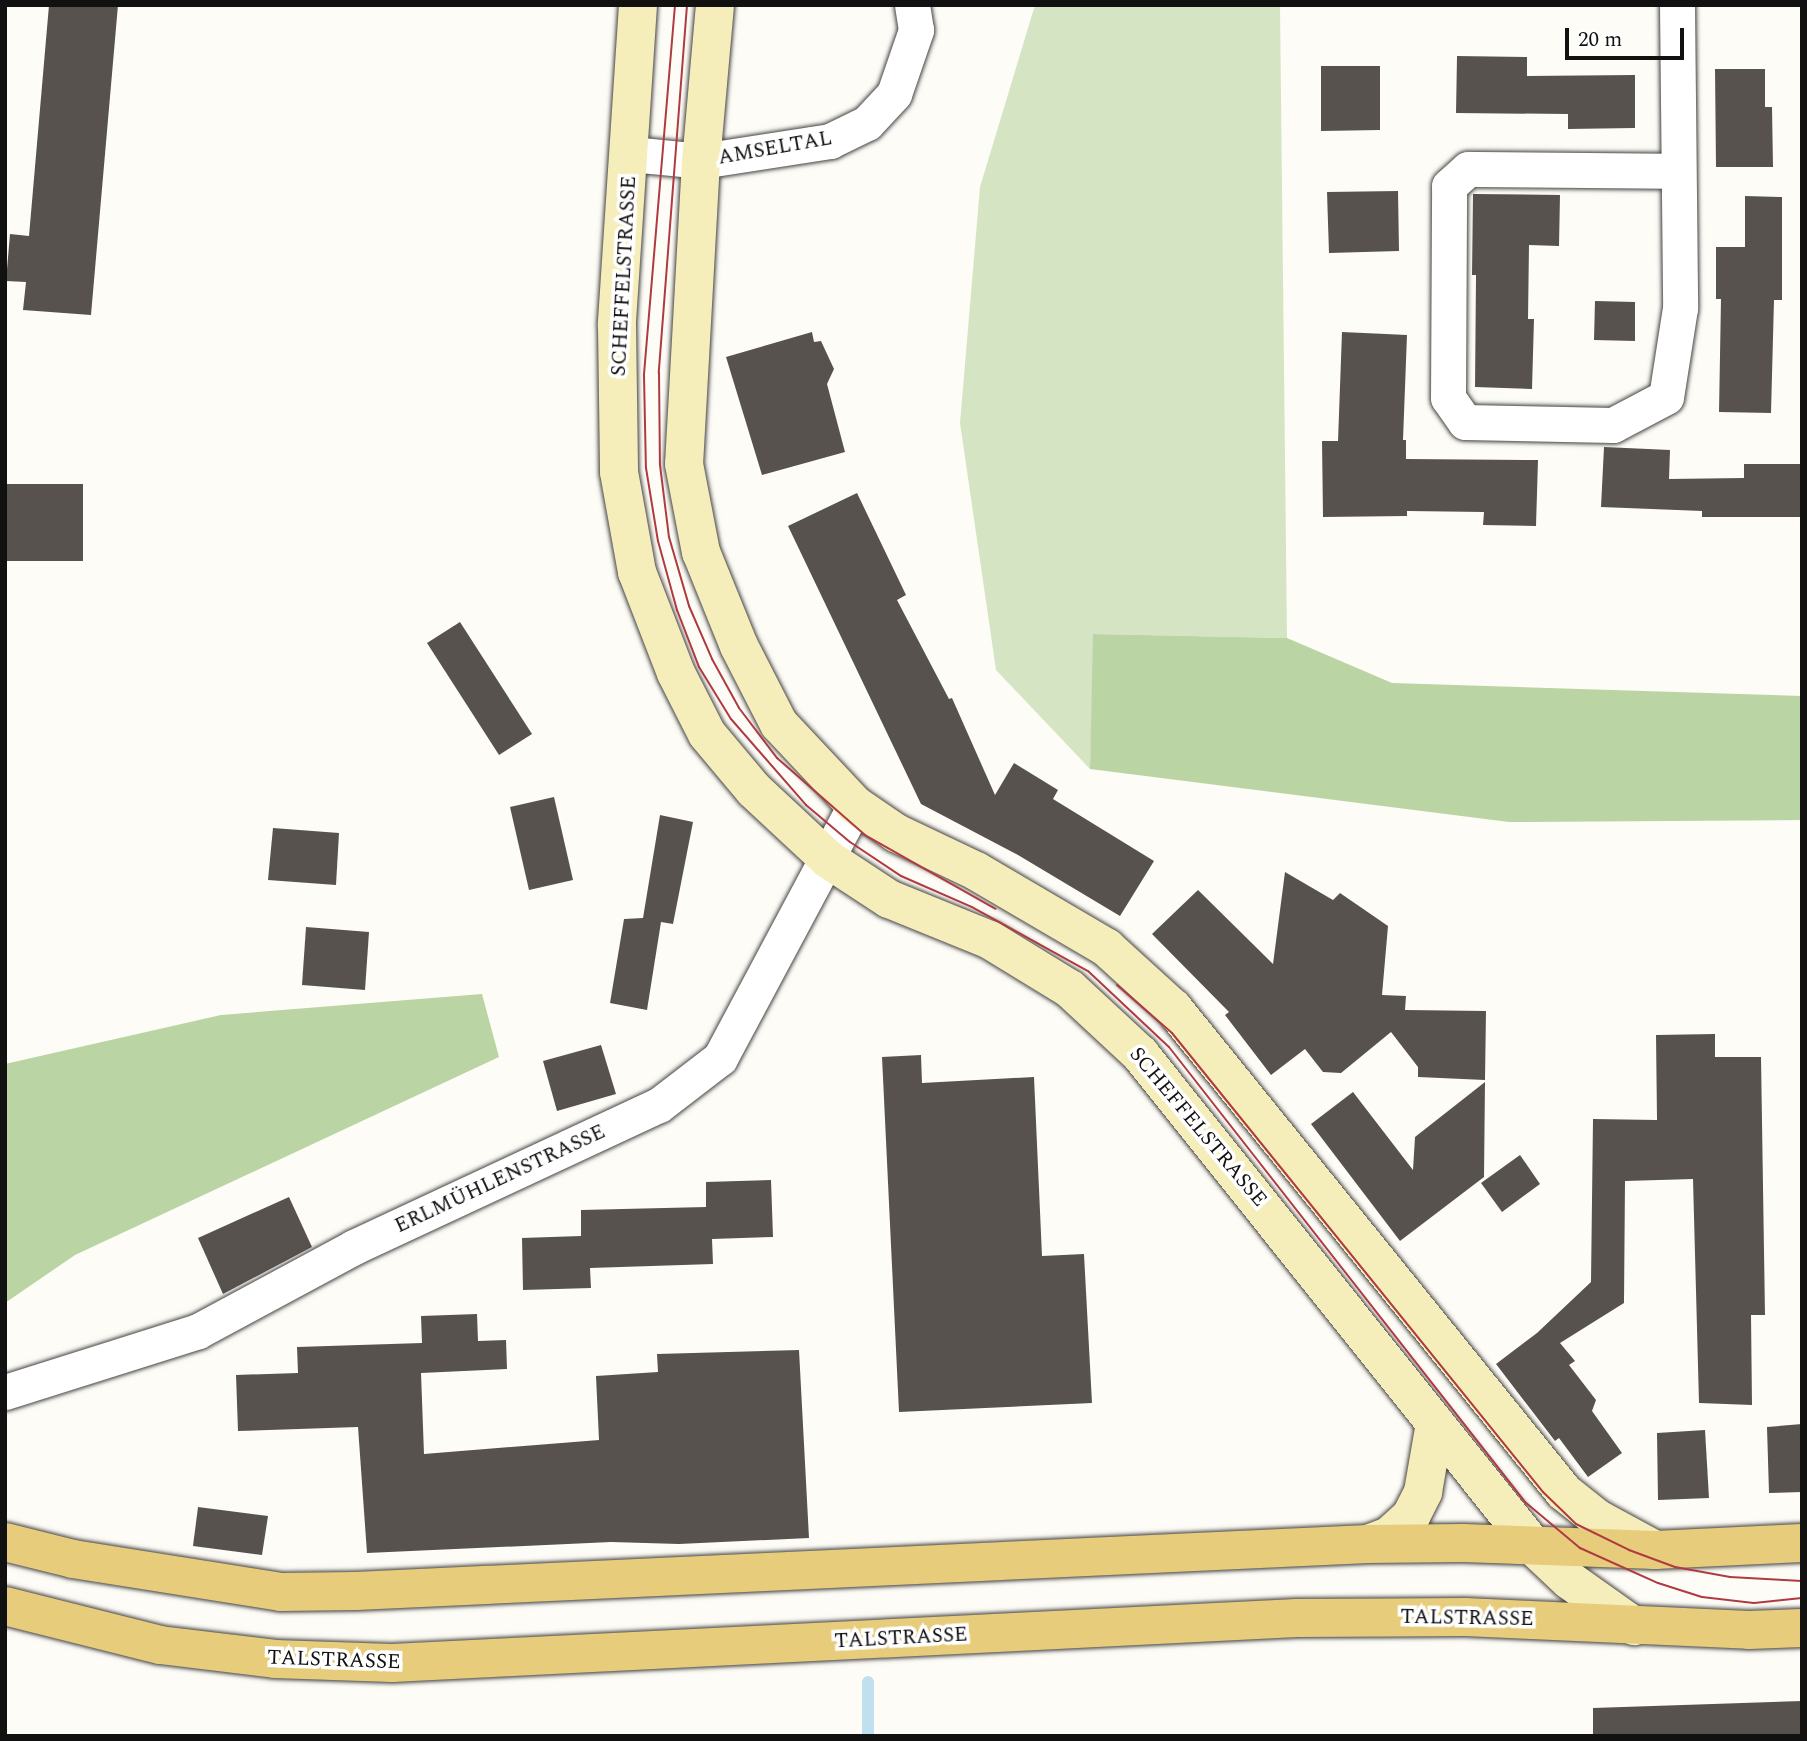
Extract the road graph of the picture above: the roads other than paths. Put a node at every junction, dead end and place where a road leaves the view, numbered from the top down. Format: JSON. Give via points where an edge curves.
{"nodes":[{"id":1,"x":638,"y":5,"type":"edge"},
{"id":2,"x":715,"y":5,"type":"edge"},
{"id":3,"x":912,"y":5,"type":"edge"},
{"id":4,"x":1677,"y":5,"type":"edge"},
{"id":5,"x":631,"y":154,"type":"junction"},
{"id":6,"x":701,"y":161,"type":"junction"},
{"id":7,"x":1678,"y":171,"type":"junction"},
{"id":8,"x":855,"y":805,"type":"junction"},
{"id":9,"x":828,"y":859,"type":"junction"},
{"id":10,"x":5,"y":1392,"type":"edge"},
{"id":11,"x":1435,"y":1423,"type":"junction"},
{"id":12,"x":1564,"y":1492,"type":"junction"},
{"id":13,"x":5,"y":1542,"type":"edge"},
{"id":14,"x":1802,"y":1543,"type":"edge"},
{"id":15,"x":1368,"y":1544,"type":"junction"},
{"id":16,"x":1534,"y":1547,"type":"junction"},
{"id":17,"x":1655,"y":1550,"type":"junction"},
{"id":18,"x":1575,"y":1564,"type":"junction"},
{"id":19,"x":5,"y":1606,"type":"edge"},
{"id":20,"x":1548,"y":1619,"type":"junction"},
{"id":21,"x":1634,"y":1626,"type":"junction"},
{"id":22,"x":1802,"y":1628,"type":"edge"}],
"edges":[{"from":1,"to":5,"type":"street","name":"SCHEFFELSTRASSE"},
{"from":2,"to":6,"type":"street"},
{"from":3,"to":6,"type":"street","name":"AMSELTAL","via":[[916,30],[894,94],[867,123],[830,141]]},
{"from":4,"to":7,"type":"street"},
{"from":5,"to":6,"type":"street","name":"AMSELTAL"},
{"from":5,"to":9,"type":"street","name":"SCHEFFELSTRASSE","via":[[617,325],[620,472],[637,572],[676,673],[707,734],[754,790]]},
{"from":6,"to":8,"type":"street","via":[[684,464],[701,552],[739,646],[779,724]]},
{"from":7,"to":7,"type":"street","via":[[1468,169],[1449,186],[1448,398],[1465,422],[1613,425],[1667,397],[1680,308]]},
{"from":8,"to":9,"type":"street","name":"ERLMÜHLENSTRASSE"},
{"from":8,"to":12,"type":"street","via":[[896,833],[976,871],[1107,948],[1173,1008]]},
{"from":9,"to":10,"type":"street","name":"ERLMÜHLENSTRASSE","via":[[720,1058],[659,1105],[354,1247],[198,1331]]},
{"from":9,"to":11,"type":"street","name":"SCHEFFELSTRASSE","via":[[889,899],[990,940],[1070,989],[1140,1054]]},
{"from":11,"to":15,"type":"street","via":[[1423,1492],[1411,1517],[1388,1536]]},
{"from":11,"to":16,"type":"street","name":"SCHEFFELSTRASSE"},
{"from":12,"to":17,"type":"street","via":[[1598,1519]]},
{"from":12,"to":18,"type":"street","via":[[1576,1524]]},
{"from":13,"to":15,"type":"main road","via":[[73,1559],[281,1592]]},
{"from":14,"to":17,"type":"main road"},
{"from":15,"to":16,"type":"main road"},
{"from":16,"to":18,"type":"main road"},
{"from":17,"to":18,"type":"main road"},
{"from":18,"to":20,"type":"street"},
{"from":18,"to":21,"type":"street"},
{"from":19,"to":20,"type":"main road","name":"TALSTRASSE","via":[[160,1645],[275,1659],[392,1663],[1297,1618]]},
{"from":20,"to":21,"type":"main road","name":"TALSTRASSE"},
{"from":21,"to":22,"type":"main road","name":"TALSTRASSE"}]}
